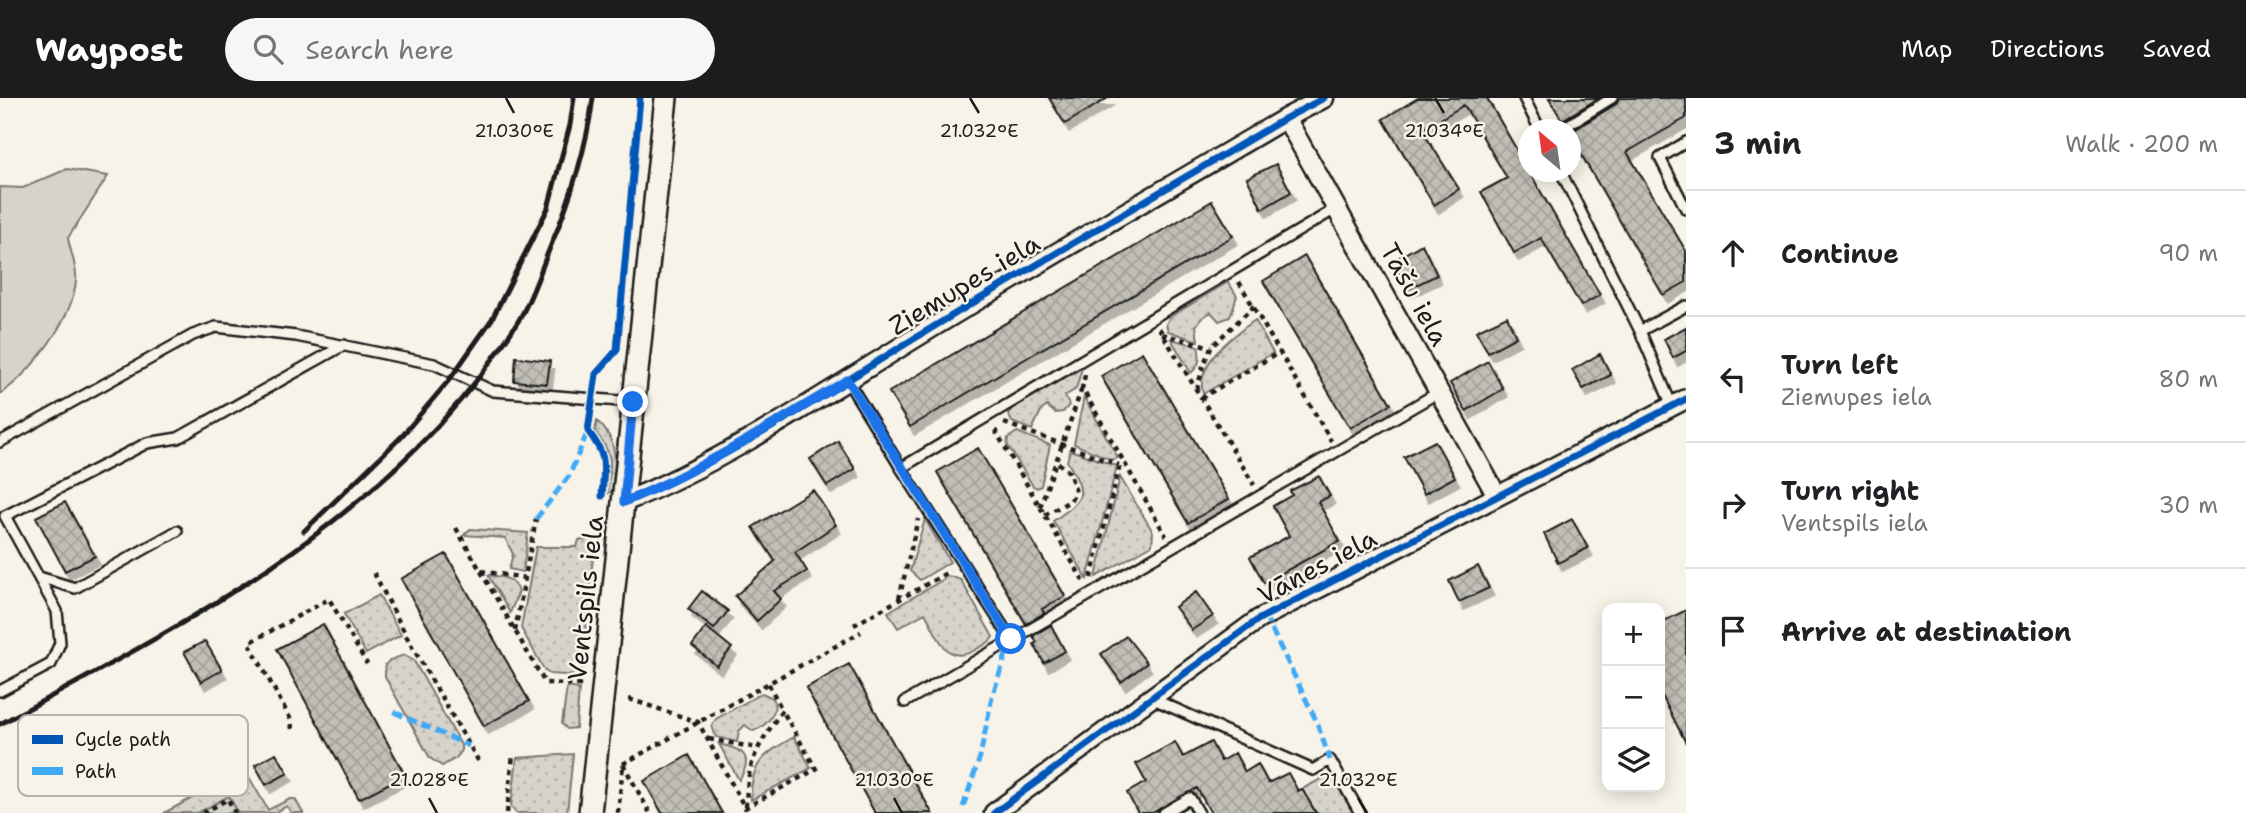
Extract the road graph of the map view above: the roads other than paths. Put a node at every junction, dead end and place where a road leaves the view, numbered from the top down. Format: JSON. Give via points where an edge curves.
{"nodes":[{"id":1,"x":666,"y":98,"type":"edge"},
{"id":2,"x":1324,"y":98,"type":"edge"},
{"id":3,"x":1524,"y":98,"type":"edge"},
{"id":4,"x":1612,"y":98,"type":"edge"},
{"id":5,"x":1286,"y":118,"type":"junction"},
{"id":6,"x":1534,"y":119,"type":"edge"},
{"id":7,"x":1578,"y":119,"type":"edge"},
{"id":8,"x":1686,"y":142,"type":"edge"},
{"id":9,"x":1566,"y":182,"type":"edge"},
{"id":10,"x":1337,"y":208,"type":"junction"},
{"id":11,"x":1686,"y":209,"type":"edge"},
{"id":12,"x":1686,"y":306,"type":"edge"},
{"id":13,"x":1640,"y":331,"type":"junction"},
{"id":14,"x":344,"y":345,"type":"junction"},
{"id":15,"x":847,"y":380,"type":"junction"},
{"id":16,"x":1439,"y":392,"type":"junction"},
{"id":17,"x":633,"y":402,"type":"junction"},
{"id":18,"x":1679,"y":403,"type":"edge"},
{"id":19,"x":0,"y":442,"type":"edge"},
{"id":20,"x":901,"y":468,"type":"junction"},
{"id":21,"x":1497,"y":495,"type":"junction"},
{"id":22,"x":624,"y":502,"type":"junction"},
{"id":23,"x":2,"y":517,"type":"edge"},
{"id":24,"x":177,"y":531,"type":"dead end"},
{"id":25,"x":39,"y":577,"type":"junction"},
{"id":26,"x":1011,"y":639,"type":"junction"},
{"id":27,"x":0,"y":691,"type":"edge"},
{"id":28,"x":1150,"y":698,"type":"junction"},
{"id":29,"x":905,"y":702,"type":"dead end"},
{"id":30,"x":590,"y":813,"type":"edge"},
{"id":31,"x":993,"y":813,"type":"edge"},
{"id":32,"x":1164,"y":813,"type":"edge"},
{"id":33,"x":1199,"y":813,"type":"edge"},
{"id":34,"x":1360,"y":813,"type":"edge"}],
"edges":[{"from":1,"to":17,"type":"street","name":"Ventspils iela"},
{"from":2,"to":5,"type":"street","name":"Ziemupes iela"},
{"from":3,"to":6,"type":"lane"},
{"from":4,"to":7,"type":"lane"},
{"from":5,"to":10,"type":"street","name":"Tāšu iela"},
{"from":5,"to":15,"type":"street","name":"Ziemupes iela"},
{"from":8,"to":11,"type":"lane","via":[[1660,158]]},
{"from":9,"to":13,"type":"lane"},
{"from":10,"to":16,"type":"street","name":"Tāšu iela"},
{"from":10,"to":20,"type":"lane"},
{"from":12,"to":13,"type":"lane"},
{"from":13,"to":18,"type":"lane"},
{"from":14,"to":17,"type":"lane","via":[[434,363],[492,391]]},
{"from":14,"to":19,"type":"lane","via":[[216,327],[193,335]]},
{"from":14,"to":23,"type":"lane","via":[[178,438],[147,443]]},
{"from":15,"to":20,"type":"lane"},
{"from":15,"to":22,"type":"street","name":"Ziemupes iela","via":[[741,443]]},
{"from":16,"to":21,"type":"street","name":"Tāšu iela"},
{"from":16,"to":26,"type":"lane"},
{"from":17,"to":22,"type":"street","name":"Ventspils iela"},
{"from":18,"to":21,"type":"street","name":"Vānes iela"},
{"from":20,"to":26,"type":"lane"},
{"from":21,"to":28,"type":"street","name":"Vānes iela","via":[[1259,620]]},
{"from":22,"to":30,"type":"street","name":"Ventspils iela"},
{"from":23,"to":25,"type":"lane"},
{"from":24,"to":25,"type":"lane","via":[[75,588]]},
{"from":25,"to":27,"type":"lane","via":[[57,611],[60,643],[51,664]]},
{"from":26,"to":29,"type":"lane"},
{"from":28,"to":31,"type":"street","name":"Vānes iela"},
{"from":28,"to":34,"type":"lane","via":[[1313,770],[1331,760]]},
{"from":32,"to":33,"type":"lane","via":[[1190,798]]}]}
